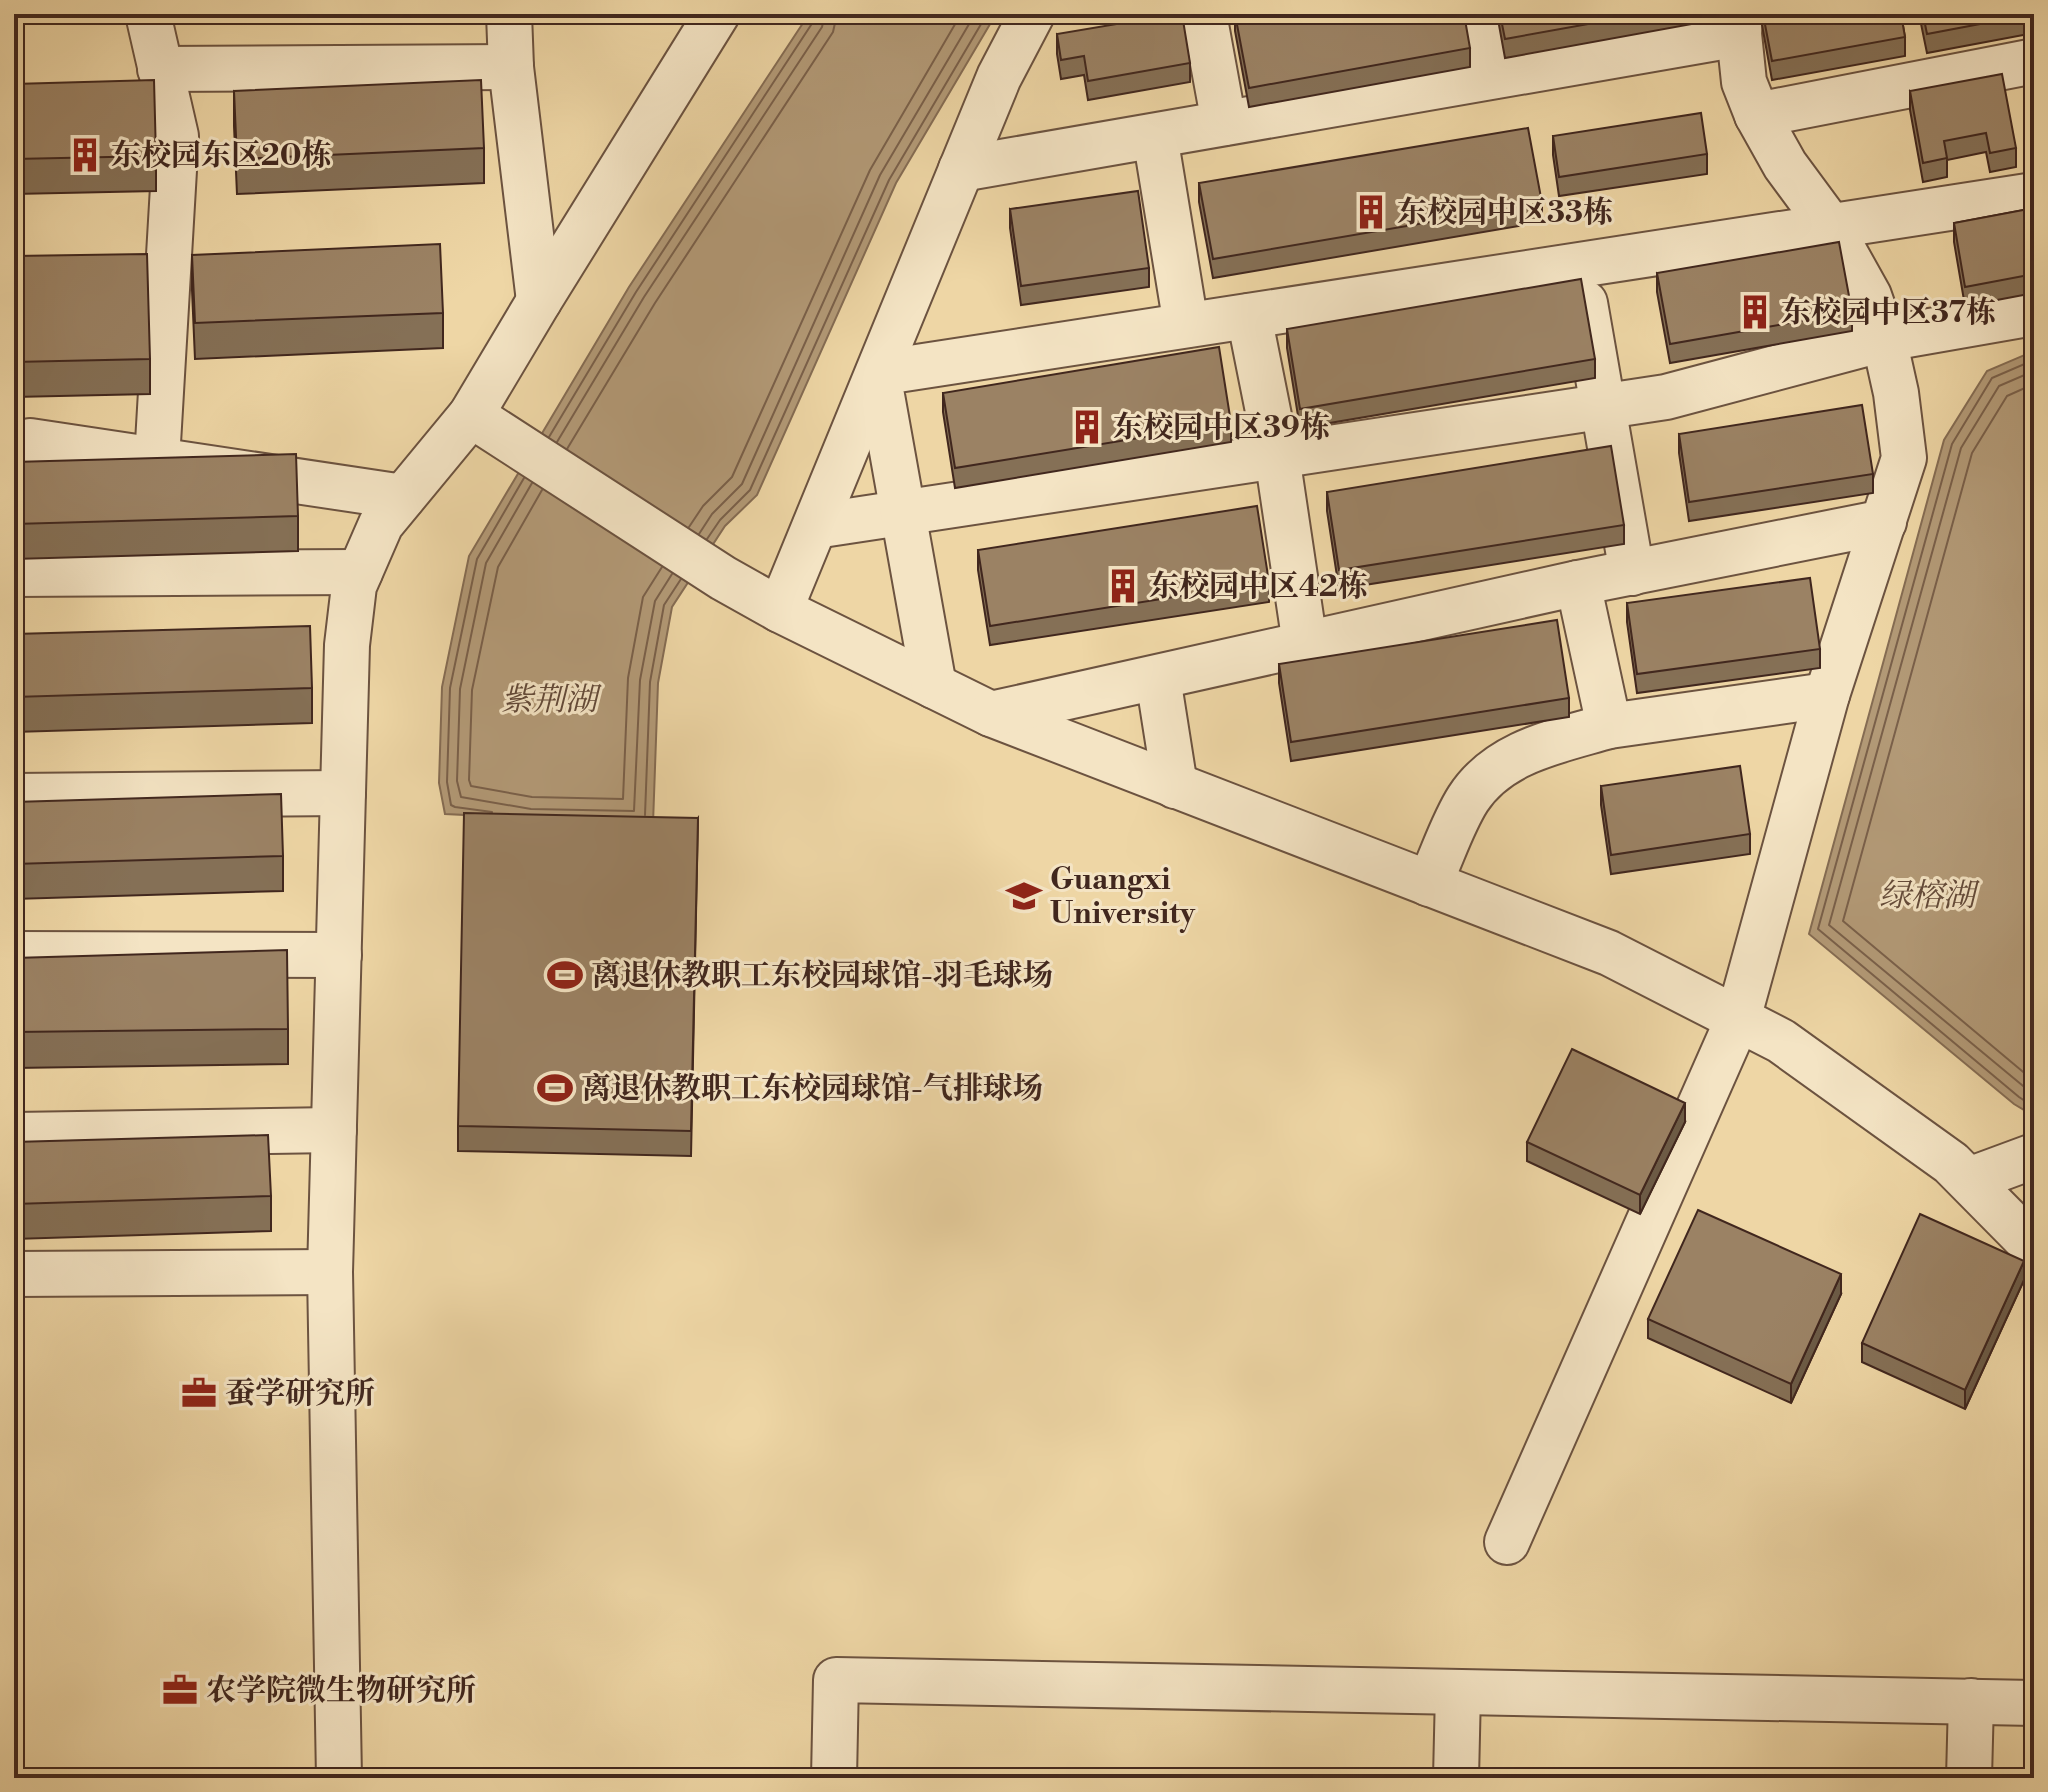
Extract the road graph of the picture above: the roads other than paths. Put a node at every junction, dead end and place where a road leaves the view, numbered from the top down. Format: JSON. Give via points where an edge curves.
{"nodes":[{"id":1,"x":148,"y":14,"type":"edge"},
{"id":2,"x":509,"y":14,"type":"edge"},
{"id":3,"x":717,"y":14,"type":"edge"},
{"id":4,"x":1032,"y":14,"type":"edge"},
{"id":5,"x":1204,"y":14,"type":"edge"},
{"id":6,"x":1481,"y":14,"type":"edge"},
{"id":7,"x":1739,"y":24,"type":"edge"},
{"id":8,"x":2034,"y":61,"type":"edge"},
{"id":9,"x":511,"y":67,"type":"junction"},
{"id":10,"x":160,"y":69,"type":"junction"},
{"id":11,"x":1494,"y":76,"type":"junction"},
{"id":12,"x":1757,"y":115,"type":"junction"},
{"id":13,"x":1224,"y":123,"type":"junction"},
{"id":14,"x":1155,"y":136,"type":"junction"},
{"id":15,"x":961,"y":169,"type":"junction"},
{"id":16,"x":2034,"y":195,"type":"edge"},
{"id":17,"x":1830,"y":226,"type":"junction"},
{"id":18,"x":1578,"y":265,"type":"junction"},
{"id":19,"x":122,"y":271,"type":"edge"},
{"id":20,"x":168,"y":273,"type":"junction"},
{"id":21,"x":539,"y":301,"type":"junction"},
{"id":22,"x":2034,"y":313,"type":"edge"},
{"id":23,"x":1249,"y":316,"type":"junction"},
{"id":24,"x":1186,"y":325,"type":"junction"},
{"id":25,"x":1884,"y":339,"type":"junction"},
{"id":26,"x":878,"y":373,"type":"junction"},
{"id":27,"x":1603,"y":406,"type":"junction"},
{"id":28,"x":471,"y":415,"type":"junction"},
{"id":29,"x":14,"y":445,"type":"edge"},
{"id":30,"x":1277,"y":456,"type":"junction"},
{"id":31,"x":157,"y":460,"type":"junction"},
{"id":32,"x":403,"y":497,"type":"junction"},
{"id":33,"x":904,"y":512,"type":"junction"},
{"id":34,"x":1884,"y":522,"type":"junction"},
{"id":35,"x":815,"y":526,"type":"junction"},
{"id":36,"x":360,"y":572,"type":"junction"},
{"id":37,"x":1632,"y":573,"type":"junction"},
{"id":38,"x":14,"y":574,"type":"edge"},
{"id":39,"x":1578,"y":583,"type":"junction"},
{"id":40,"x":780,"y":610,"type":"junction"},
{"id":41,"x":1305,"y":644,"type":"junction"},
{"id":42,"x":1158,"y":678,"type":"junction"},
{"id":43,"x":934,"y":686,"type":"junction"},
{"id":44,"x":1827,"y":695,"type":"junction"},
{"id":45,"x":991,"y":714,"type":"junction"},
{"id":46,"x":1609,"y":726,"type":"junction"},
{"id":47,"x":1175,"y":786,"type":"junction"},
{"id":48,"x":343,"y":793,"type":"junction"},
{"id":49,"x":14,"y":796,"type":"edge"},
{"id":50,"x":1429,"y":884,"type":"junction"},
{"id":51,"x":14,"y":954,"type":"edge"},
{"id":52,"x":339,"y":955,"type":"junction"},
{"id":53,"x":1738,"y":1019,"type":"junction"},
{"id":54,"x":334,"y":1130,"type":"junction"},
{"id":55,"x":14,"y":1135,"type":"edge"},
{"id":56,"x":2034,"y":1156,"type":"edge"},
{"id":57,"x":1969,"y":1180,"type":"junction"},
{"id":58,"x":2034,"y":1247,"type":"edge"},
{"id":59,"x":330,"y":1272,"type":"junction"},
{"id":60,"x":14,"y":1274,"type":"edge"},
{"id":61,"x":1507,"y":1542,"type":"dead end"},
{"id":62,"x":1458,"y":1692,"type":"junction"},
{"id":63,"x":1971,"y":1701,"type":"junction"},
{"id":64,"x":2034,"y":1703,"type":"edge"},
{"id":65,"x":339,"y":1778,"type":"edge"},
{"id":66,"x":834,"y":1778,"type":"edge"},
{"id":67,"x":1456,"y":1778,"type":"edge"},
{"id":68,"x":1969,"y":1778,"type":"edge"}],
"edges":[{"from":1,"to":10,"type":"street"},
{"from":2,"to":9,"type":"street"},
{"from":3,"to":21,"type":"street"},
{"from":4,"to":15,"type":"street"},
{"from":5,"to":13,"type":"street"},
{"from":6,"to":11,"type":"street"},
{"from":7,"to":11,"type":"street"},
{"from":7,"to":12,"type":"street","via":[[1744,82]]},
{"from":8,"to":12,"type":"street"},
{"from":9,"to":10,"type":"street"},
{"from":9,"to":21,"type":"street"},
{"from":10,"to":20,"type":"street","via":[[176,136]]},
{"from":11,"to":13,"type":"street"},
{"from":12,"to":17,"type":"street","via":[[1785,165]]},
{"from":13,"to":14,"type":"street"},
{"from":14,"to":15,"type":"street"},
{"from":14,"to":24,"type":"street"},
{"from":15,"to":26,"type":"street"},
{"from":16,"to":17,"type":"street"},
{"from":17,"to":18,"type":"street"},
{"from":17,"to":25,"type":"street","via":[[1869,296]]},
{"from":18,"to":23,"type":"street"},
{"from":18,"to":27,"type":"street"},
{"from":19,"to":20,"type":"street"},
{"from":20,"to":31,"type":"street"},
{"from":21,"to":28,"type":"street"},
{"from":22,"to":25,"type":"street"},
{"from":23,"to":24,"type":"street"},
{"from":23,"to":30,"type":"street"},
{"from":24,"to":26,"type":"street"},
{"from":25,"to":27,"type":"street","via":[[1666,397]]},
{"from":25,"to":34,"type":"street","via":[[1904,458]]},
{"from":26,"to":33,"type":"street"},
{"from":26,"to":35,"type":"street"},
{"from":27,"to":30,"type":"street"},
{"from":27,"to":37,"type":"street"},
{"from":28,"to":32,"type":"street"},
{"from":28,"to":40,"type":"street"},
{"from":29,"to":31,"type":"street","via":[[30,441]]},
{"from":30,"to":33,"type":"street"},
{"from":30,"to":41,"type":"street"},
{"from":31,"to":32,"type":"street"},
{"from":32,"to":36,"type":"street","via":[[381,524]]},
{"from":33,"to":35,"type":"street"},
{"from":33,"to":43,"type":"street"},
{"from":34,"to":37,"type":"street"},
{"from":34,"to":44,"type":"street"},
{"from":35,"to":40,"type":"street"},
{"from":36,"to":38,"type":"street"},
{"from":36,"to":48,"type":"street","via":[[347,645]]},
{"from":37,"to":39,"type":"street"},
{"from":39,"to":41,"type":"street"},
{"from":39,"to":46,"type":"street"},
{"from":40,"to":43,"type":"street"},
{"from":41,"to":42,"type":"street"},
{"from":42,"to":45,"type":"street"},
{"from":42,"to":47,"type":"street"},
{"from":43,"to":45,"type":"street"},
{"from":44,"to":46,"type":"street"},
{"from":44,"to":53,"type":"street"},
{"from":45,"to":47,"type":"street"},
{"from":46,"to":50,"type":"street","via":[[1501,764],[1468,799]]},
{"from":47,"to":50,"type":"street"},
{"from":48,"to":49,"type":"street"},
{"from":48,"to":52,"type":"street"},
{"from":50,"to":53,"type":"street","via":[[1609,953]]},
{"from":51,"to":52,"type":"street"},
{"from":52,"to":54,"type":"street"},
{"from":53,"to":57,"type":"street","via":[[1781,1041]]},
{"from":53,"to":61,"type":"street"},
{"from":54,"to":55,"type":"street"},
{"from":54,"to":59,"type":"street"},
{"from":56,"to":57,"type":"street"},
{"from":57,"to":58,"type":"street"},
{"from":59,"to":60,"type":"street"},
{"from":59,"to":65,"type":"street"},
{"from":62,"to":63,"type":"street"},
{"from":62,"to":66,"type":"street","via":[[836,1680]]},
{"from":62,"to":67,"type":"street"},
{"from":63,"to":64,"type":"street"},
{"from":63,"to":68,"type":"street"}]}
